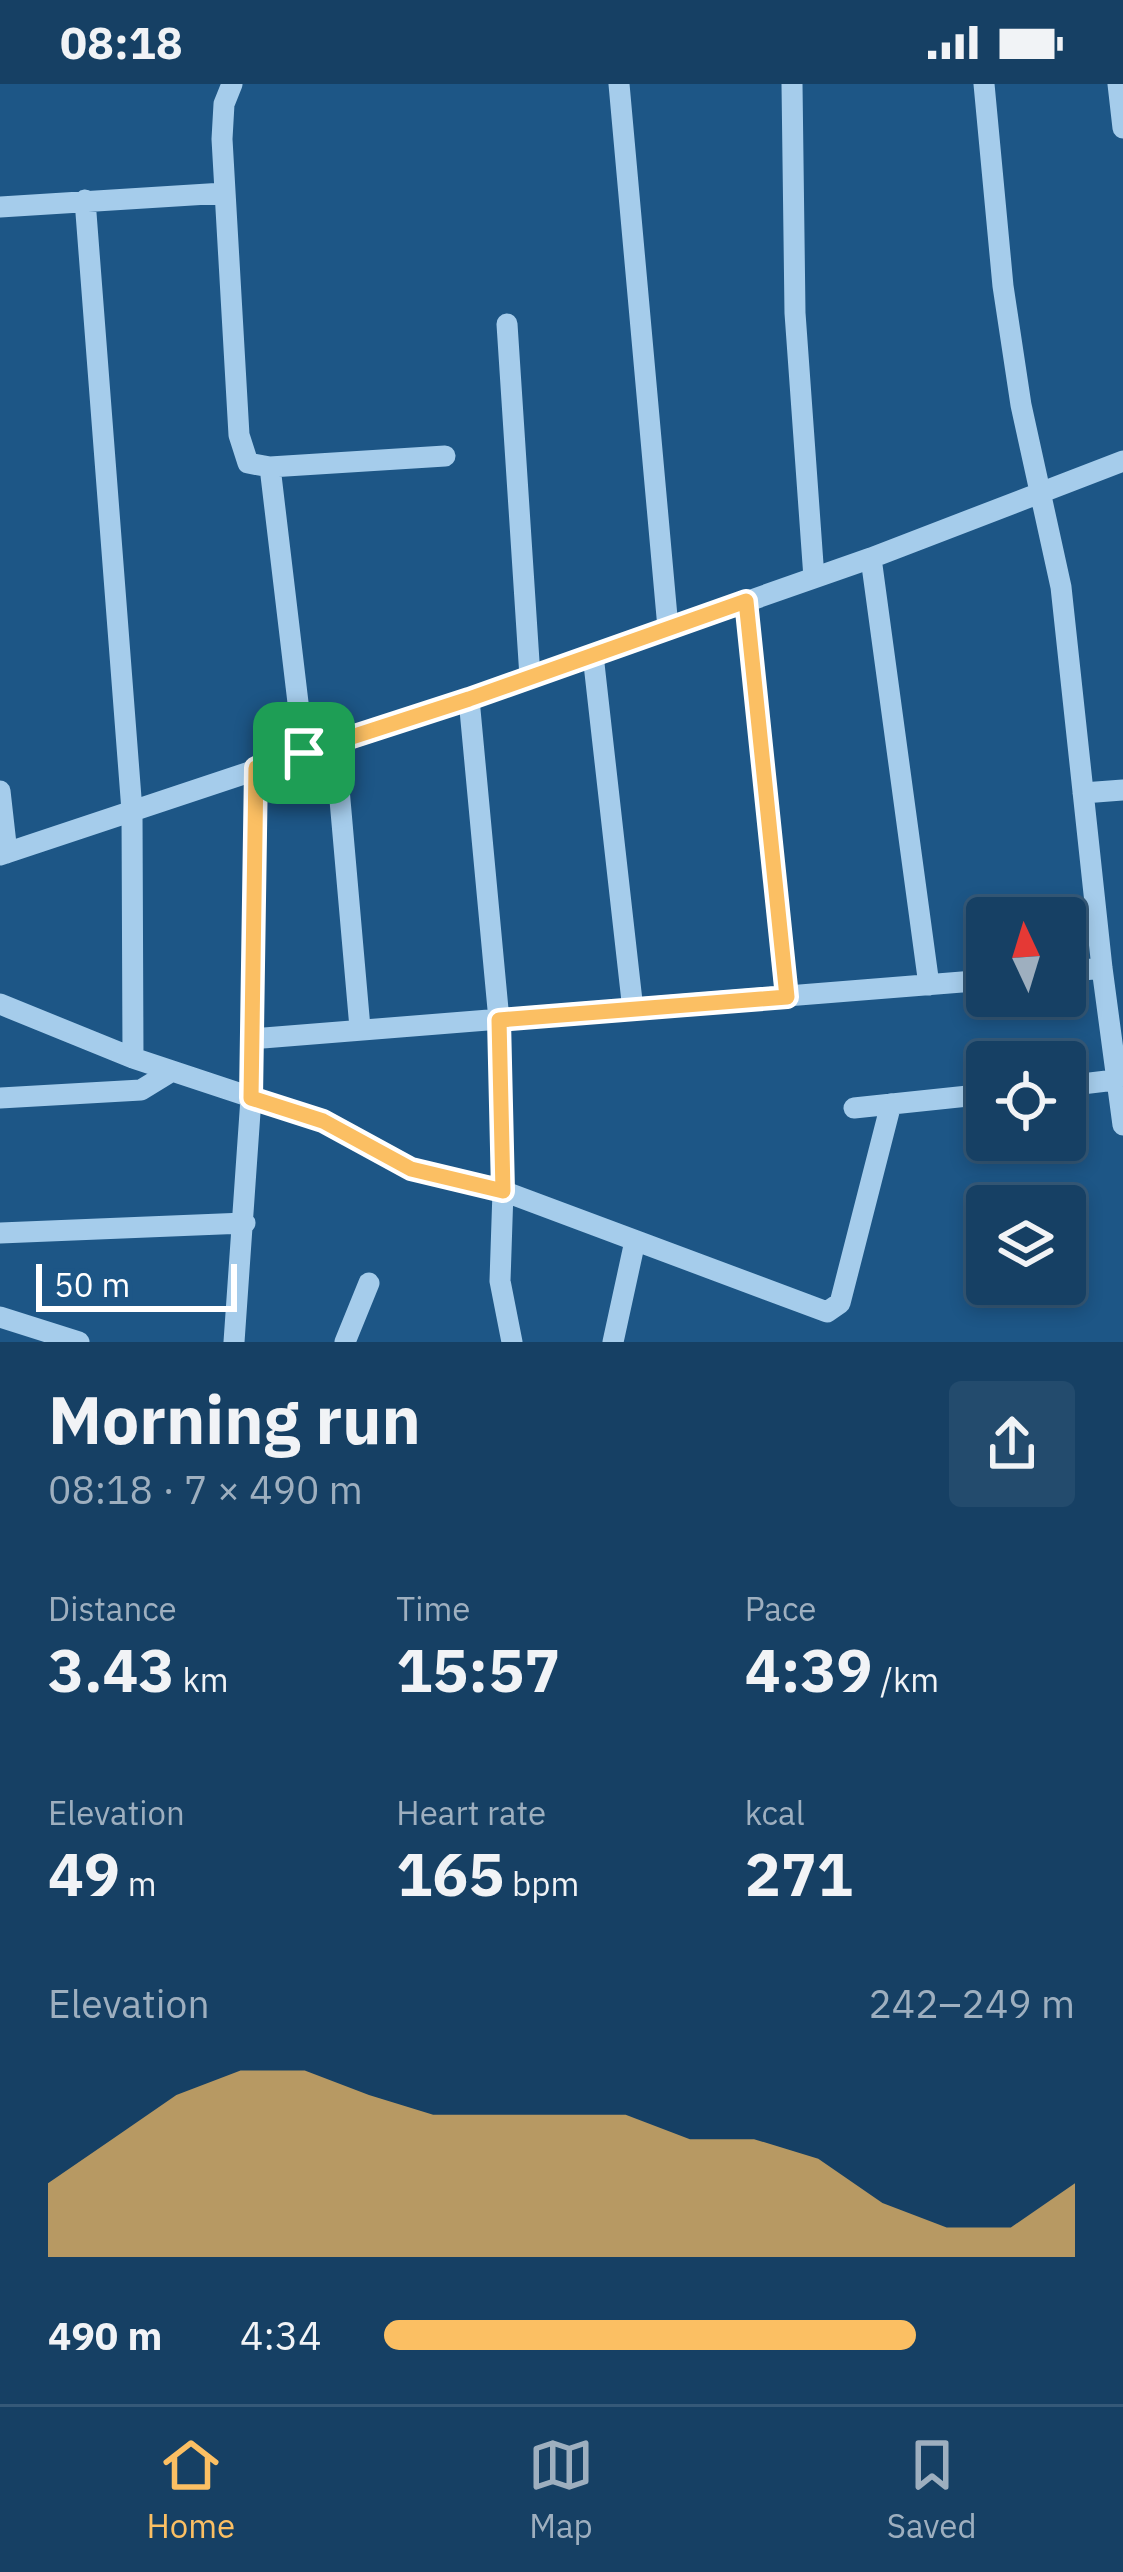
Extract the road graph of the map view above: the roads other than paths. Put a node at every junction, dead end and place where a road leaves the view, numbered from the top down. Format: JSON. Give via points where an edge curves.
{"nodes":[{"id":1,"x":232,"y":84,"type":"edge"},
{"id":2,"x":619,"y":84,"type":"edge"},
{"id":3,"x":792,"y":84,"type":"edge"},
{"id":4,"x":984,"y":84,"type":"edge"},
{"id":5,"x":1118,"y":84,"type":"edge"},
{"id":6,"x":1123,"y":128,"type":"edge"},
{"id":7,"x":224,"y":193,"type":"junction"},
{"id":8,"x":85,"y":200,"type":"junction"},
{"id":9,"x":0,"y":207,"type":"edge"},
{"id":10,"x":507,"y":324,"type":"dead end"},
{"id":11,"x":445,"y":456,"type":"dead end"},
{"id":12,"x":1123,"y":461,"type":"edge"},
{"id":13,"x":270,"y":467,"type":"junction"},
{"id":14,"x":1039,"y":493,"type":"junction"},
{"id":15,"x":871,"y":558,"type":"junction"},
{"id":16,"x":814,"y":578,"type":"junction"},
{"id":17,"x":746,"y":601,"type":"junction"},
{"id":18,"x":668,"y":628,"type":"junction"},
{"id":19,"x":593,"y":655,"type":"junction"},
{"id":20,"x":530,"y":677,"type":"junction"},
{"id":21,"x":469,"y":699,"type":"junction"},
{"id":22,"x":335,"y":743,"type":"junction"},
{"id":23,"x":304,"y":753,"type":"junction"},
{"id":24,"x":256,"y":768,"type":"junction"},
{"id":25,"x":1123,"y":790,"type":"edge"},
{"id":26,"x":0,"y":791,"type":"edge"},
{"id":27,"x":1083,"y":793,"type":"junction"},
{"id":28,"x":132,"y":811,"type":"junction"},
{"id":29,"x":3,"y":854,"type":"edge"},
{"id":30,"x":1102,"y":968,"type":"junction"},
{"id":31,"x":1086,"y":970,"type":"edge"},
{"id":32,"x":966,"y":982,"type":"edge"},
{"id":33,"x":929,"y":985,"type":"junction"},
{"id":34,"x":787,"y":997,"type":"junction"},
{"id":35,"x":0,"y":1004,"type":"edge"},
{"id":36,"x":634,"y":1010,"type":"junction"},
{"id":37,"x":499,"y":1020,"type":"junction"},
{"id":38,"x":360,"y":1028,"type":"junction"},
{"id":39,"x":252,"y":1039,"type":"junction"},
{"id":40,"x":133,"y":1058,"type":"junction"},
{"id":41,"x":172,"y":1071,"type":"junction"},
{"id":42,"x":1115,"y":1080,"type":"junction"},
{"id":43,"x":1086,"y":1083,"type":"edge"},
{"id":44,"x":966,"y":1096,"type":"edge"},
{"id":45,"x":0,"y":1098,"type":"edge"},
{"id":46,"x":251,"y":1098,"type":"junction"},
{"id":47,"x":891,"y":1104,"type":"junction"},
{"id":48,"x":854,"y":1108,"type":"dead end"},
{"id":49,"x":1123,"y":1125,"type":"edge"},
{"id":50,"x":503,"y":1191,"type":"junction"},
{"id":51,"x":244,"y":1222,"type":"junction"},
{"id":52,"x":0,"y":1233,"type":"edge"},
{"id":53,"x":635,"y":1241,"type":"junction"},
{"id":54,"x":369,"y":1283,"type":"dead end"},
{"id":55,"x":6,"y":1327,"type":"edge"},
{"id":56,"x":79,"y":1342,"type":"edge"},
{"id":57,"x":234,"y":1342,"type":"edge"},
{"id":58,"x":345,"y":1342,"type":"edge"},
{"id":59,"x":512,"y":1342,"type":"edge"},
{"id":60,"x":613,"y":1342,"type":"edge"}],
"edges":[{"from":1,"to":7,"type":"street","via":[[223,120]]},
{"from":2,"to":18,"type":"street"},
{"from":3,"to":16,"type":"street","via":[[794,314]]},
{"from":4,"to":14,"type":"street","via":[[1004,286]]},
{"from":5,"to":6,"type":"street"},
{"from":7,"to":8,"type":"street"},
{"from":7,"to":13,"type":"street","via":[[241,449],[248,463]]},
{"from":8,"to":9,"type":"street"},
{"from":8,"to":28,"type":"street"},
{"from":10,"to":20,"type":"street"},
{"from":11,"to":13,"type":"street"},
{"from":12,"to":14,"type":"street"},
{"from":13,"to":23,"type":"street"},
{"from":14,"to":15,"type":"street"},
{"from":14,"to":27,"type":"street","via":[[1061,587]]},
{"from":15,"to":16,"type":"street"},
{"from":15,"to":33,"type":"street"},
{"from":16,"to":17,"type":"street"},
{"from":17,"to":18,"type":"street"},
{"from":17,"to":34,"type":"street"},
{"from":18,"to":19,"type":"street"},
{"from":19,"to":20,"type":"street"},
{"from":19,"to":36,"type":"street"},
{"from":20,"to":21,"type":"street"},
{"from":21,"to":22,"type":"street"},
{"from":21,"to":37,"type":"street"},
{"from":22,"to":23,"type":"street"},
{"from":22,"to":38,"type":"street"},
{"from":23,"to":24,"type":"street"},
{"from":24,"to":28,"type":"street"},
{"from":24,"to":39,"type":"street"},
{"from":25,"to":27,"type":"street"},
{"from":26,"to":29,"type":"street"},
{"from":27,"to":30,"type":"street"},
{"from":28,"to":29,"type":"street"},
{"from":28,"to":40,"type":"street"},
{"from":30,"to":31,"type":"street"},
{"from":30,"to":42,"type":"street"},
{"from":32,"to":33,"type":"street"},
{"from":33,"to":34,"type":"street"},
{"from":34,"to":36,"type":"street"},
{"from":35,"to":40,"type":"street"},
{"from":36,"to":37,"type":"street"},
{"from":37,"to":38,"type":"street"},
{"from":37,"to":50,"type":"street"},
{"from":38,"to":39,"type":"street"},
{"from":39,"to":46,"type":"street"},
{"from":40,"to":41,"type":"street"},
{"from":41,"to":45,"type":"street","via":[[141,1090]]},
{"from":41,"to":46,"type":"street"},
{"from":42,"to":43,"type":"street"},
{"from":42,"to":49,"type":"street"},
{"from":44,"to":47,"type":"street"},
{"from":46,"to":50,"type":"street","via":[[323,1121],[411,1169]]},
{"from":46,"to":51,"type":"street"},
{"from":47,"to":48,"type":"street"},
{"from":47,"to":53,"type":"street","via":[[834,1310],[817,1311]]},
{"from":50,"to":53,"type":"street"},
{"from":50,"to":59,"type":"street","via":[[500,1281]]},
{"from":51,"to":52,"type":"street"},
{"from":51,"to":57,"type":"street"},
{"from":53,"to":60,"type":"street"},
{"from":54,"to":58,"type":"street"},
{"from":55,"to":56,"type":"street"}]}
